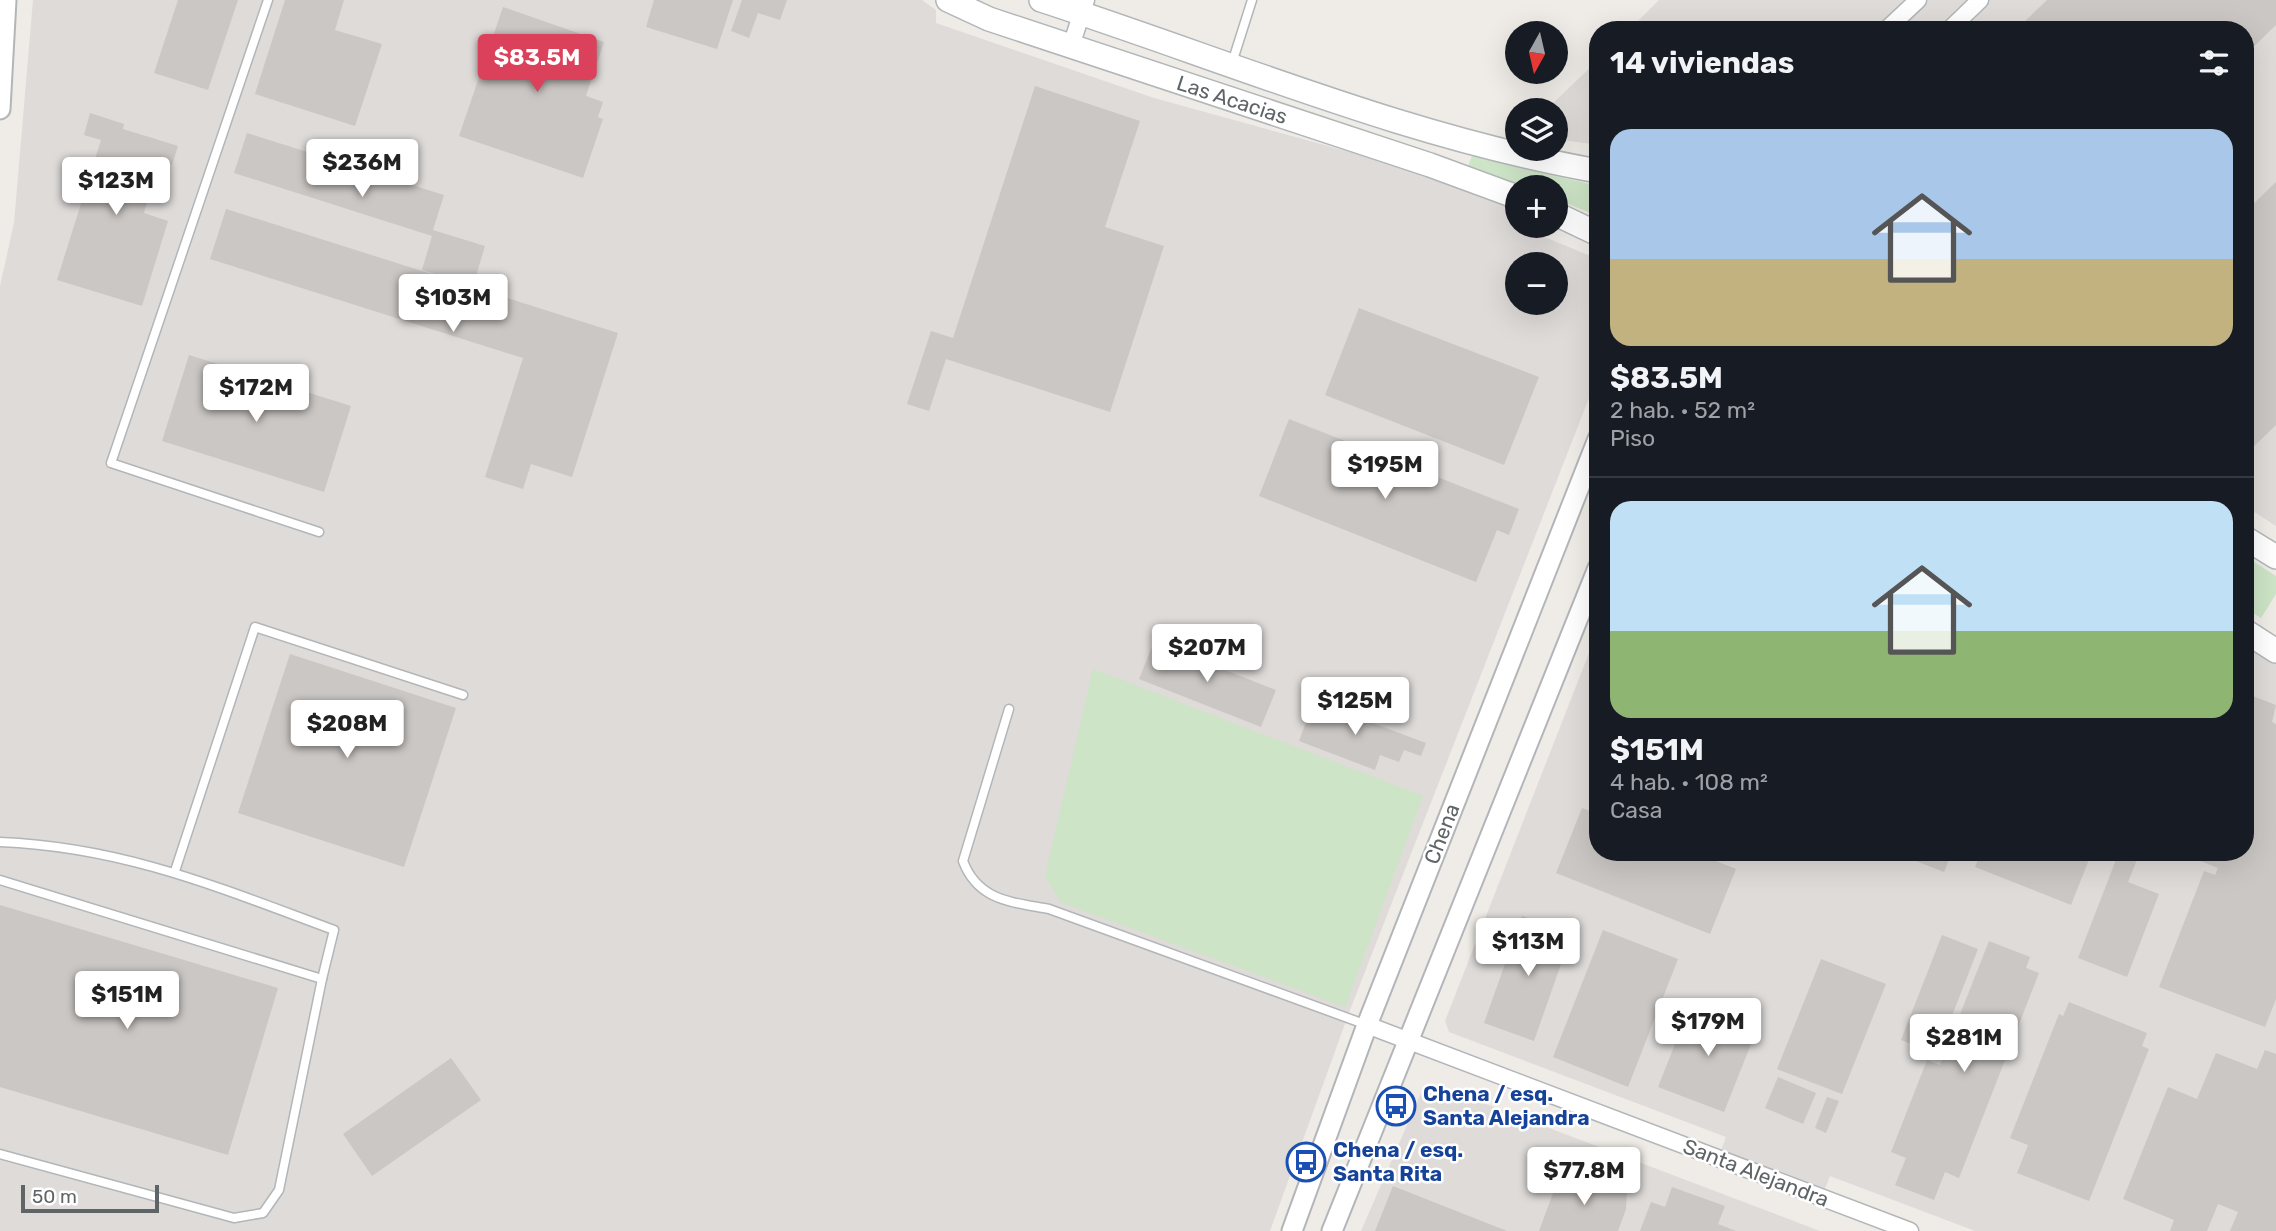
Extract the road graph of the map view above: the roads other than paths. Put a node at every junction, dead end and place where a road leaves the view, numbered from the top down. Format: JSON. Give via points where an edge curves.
{"nodes":[{"id":1,"x":6,"y":0,"type":"edge"},
{"id":2,"x":268,"y":0,"type":"edge"},
{"id":3,"x":948,"y":0,"type":"edge"},
{"id":4,"x":1041,"y":0,"type":"edge"},
{"id":5,"x":1252,"y":0,"type":"edge"},
{"id":6,"x":1917,"y":0,"type":"edge"},
{"id":7,"x":1980,"y":0,"type":"edge"},
{"id":8,"x":1084,"y":7,"type":"edge"},
{"id":9,"x":1895,"y":21,"type":"edge"},
{"id":10,"x":1958,"y":21,"type":"edge"},
{"id":11,"x":1071,"y":46,"type":"junction"},
{"id":12,"x":1231,"y":65,"type":"junction"},
{"id":13,"x":0,"y":109,"type":"edge"},
{"id":14,"x":1589,"y":169,"type":"edge"},
{"id":15,"x":1505,"y":192,"type":"edge"},
{"id":16,"x":1568,"y":220,"type":"edge"},
{"id":17,"x":1589,"y":230,"type":"edge"},
{"id":18,"x":1589,"y":462,"type":"edge"},
{"id":19,"x":319,"y":532,"type":"dead end"},
{"id":20,"x":2254,"y":544,"type":"edge"},
{"id":21,"x":2276,"y":557,"type":"edge"},
{"id":22,"x":1589,"y":591,"type":"edge"},
{"id":23,"x":2254,"y":635,"type":"edge"},
{"id":24,"x":2273,"y":642,"type":"edge"},
{"id":25,"x":463,"y":695,"type":"dead end"},
{"id":26,"x":1009,"y":709,"type":"dead end"},
{"id":27,"x":0,"y":842,"type":"edge"},
{"id":28,"x":175,"y":871,"type":"junction"},
{"id":29,"x":0,"y":880,"type":"edge"},
{"id":30,"x":322,"y":979,"type":"junction"},
{"id":31,"x":1367,"y":1025,"type":"junction"},
{"id":32,"x":1409,"y":1041,"type":"junction"},
{"id":33,"x":0,"y":1154,"type":"edge"},
{"id":34,"x":1292,"y":1231,"type":"edge"},
{"id":35,"x":1332,"y":1231,"type":"edge"},
{"id":36,"x":1910,"y":1231,"type":"edge"}],
"edges":[{"from":1,"to":13,"type":"street"},
{"from":2,"to":19,"type":"lane","via":[[111,463]]},
{"from":3,"to":11,"type":"main road","name":"Las Acacias"},
{"from":4,"to":8,"type":"main road","name":"Las Acacias"},
{"from":5,"to":12,"type":"lane"},
{"from":6,"to":9,"type":"street"},
{"from":7,"to":10,"type":"street"},
{"from":8,"to":11,"type":"street"},
{"from":8,"to":12,"type":"main road","name":"Las Acacias"},
{"from":11,"to":15,"type":"main road","name":"Las Acacias"},
{"from":12,"to":14,"type":"main road","name":"Las Acacias","via":[[1444,136]]},
{"from":16,"to":17,"type":"main road"},
{"from":18,"to":31,"type":"street","name":"Chena"},
{"from":20,"to":21,"type":"main road"},
{"from":22,"to":32,"type":"street"},
{"from":23,"to":24,"type":"main road"},
{"from":25,"to":28,"type":"lane","via":[[255,627]]},
{"from":26,"to":31,"type":"lane","via":[[963,861],[985,892],[1007,902],[1049,909]]},
{"from":27,"to":28,"type":"lane","via":[[73,848]]},
{"from":28,"to":30,"type":"lane","via":[[334,930]]},
{"from":29,"to":30,"type":"lane"},
{"from":30,"to":33,"type":"lane","via":[[278,1190],[263,1213],[234,1218]]},
{"from":31,"to":32,"type":"street","name":"Santa Alejandra"},
{"from":31,"to":34,"type":"street","name":"Chena"},
{"from":32,"to":35,"type":"street"},
{"from":32,"to":36,"type":"street","name":"Santa Alejandra"}]}
